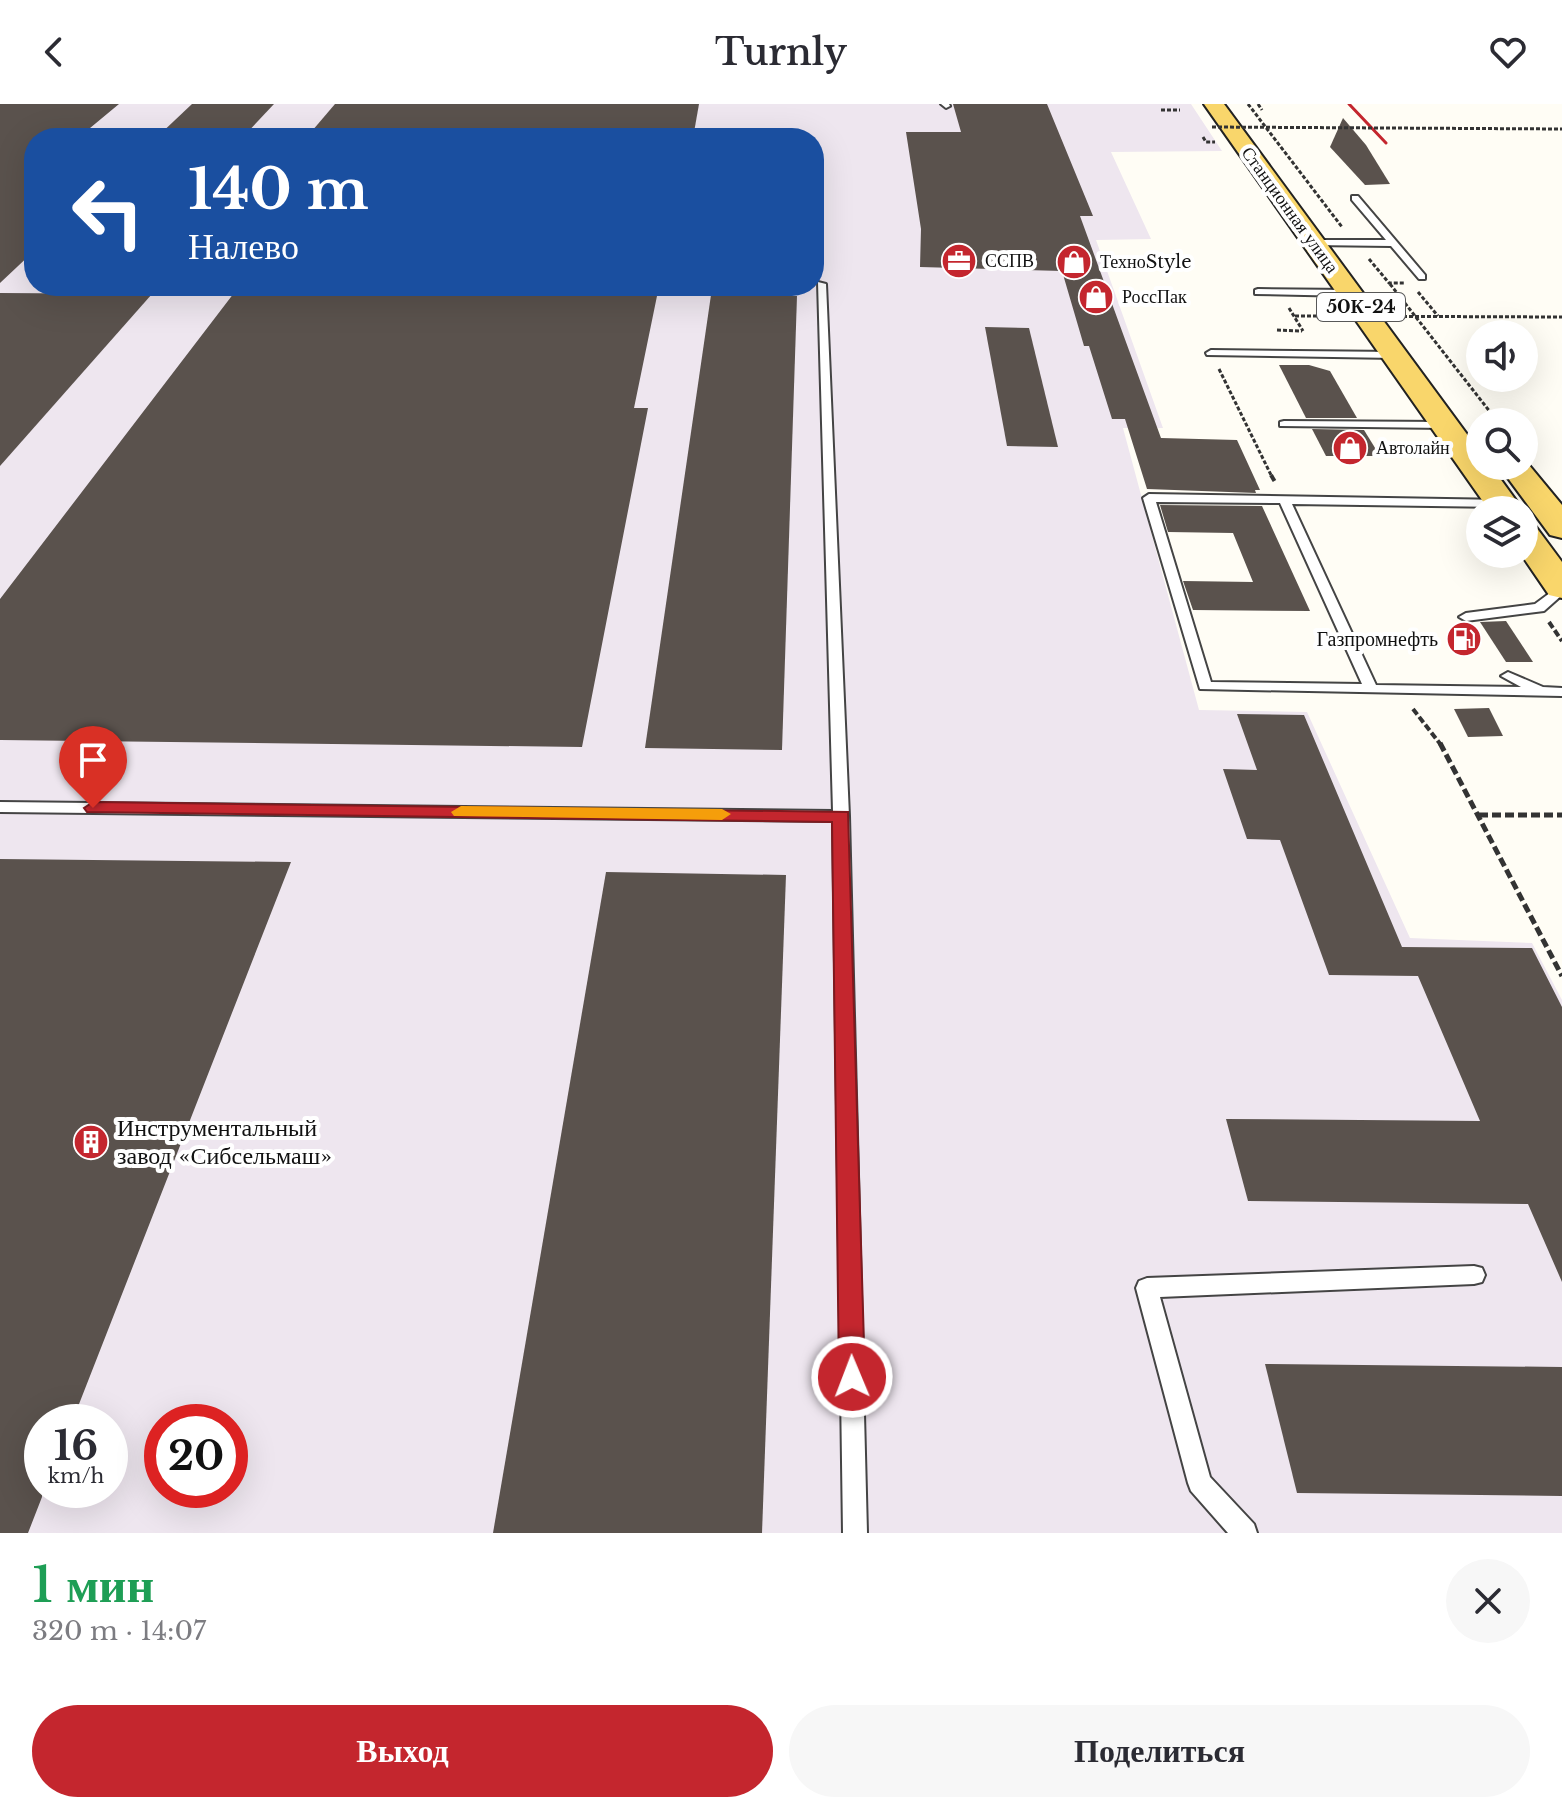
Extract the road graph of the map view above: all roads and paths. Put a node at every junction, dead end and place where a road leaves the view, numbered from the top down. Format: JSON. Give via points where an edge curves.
{"nodes":[{"id":1,"x":1248,"y":104,"type":"edge"},
{"id":2,"x":1258,"y":104,"type":"edge"},
{"id":3,"x":1250,"y":107,"type":"edge"},
{"id":4,"x":1161,"y":110,"type":"dead end"},
{"id":5,"x":1180,"y":110,"type":"dead end"},
{"id":6,"x":1213,"y":115,"type":"edge"},
{"id":7,"x":1562,"y":129,"type":"edge"},
{"id":8,"x":1355,"y":198,"type":"dead end"},
{"id":9,"x":1314,"y":243,"type":"junction"},
{"id":10,"x":1349,"y":243,"type":"junction"},
{"id":11,"x":1393,"y":243,"type":"junction"},
{"id":12,"x":1422,"y":277,"type":"dead end"},
{"id":13,"x":1370,"y":285,"type":"junction"},
{"id":14,"x":1258,"y":292,"type":"dead end"},
{"id":15,"x":821,"y":296,"type":"edge"},
{"id":16,"x":1287,"y":304,"type":"dead end"},
{"id":17,"x":1295,"y":316,"type":"junction"},
{"id":18,"x":1438,"y":316,"type":"junction"},
{"id":19,"x":1562,"y":317,"type":"edge"},
{"id":20,"x":1277,"y":330,"type":"dead end"},
{"id":21,"x":1211,"y":353,"type":"joint"},
{"id":22,"x":1396,"y":355,"type":"junction"},
{"id":23,"x":1485,"y":408,"type":"edge"},
{"id":24,"x":1284,"y":424,"type":"dead end"},
{"id":25,"x":1445,"y":425,"type":"junction"},
{"id":26,"x":1526,"y":480,"type":"edge"},
{"id":27,"x":1497,"y":496,"type":"edge"},
{"id":28,"x":1285,"y":501,"type":"junction"},
{"id":29,"x":1466,"y":505,"type":"edge"},
{"id":30,"x":1562,"y":528,"type":"edge"},
{"id":31,"x":1538,"y":554,"type":"edge"},
{"id":32,"x":1562,"y":587,"type":"edge"},
{"id":33,"x":1466,"y":617,"type":"dead end"},
{"id":34,"x":1508,"y":676,"type":"dead end"},
{"id":35,"x":1371,"y":689,"type":"junction"},
{"id":36,"x":1544,"y":691,"type":"junction"},
{"id":37,"x":1562,"y":692,"type":"edge"},
{"id":38,"x":0,"y":807,"type":"edge"},
{"id":39,"x":1479,"y":815,"type":"junction"},
{"id":40,"x":1562,"y":815,"type":"edge"},
{"id":41,"x":841,"y":816,"type":"junction"},
{"id":42,"x":1562,"y":976,"type":"edge"},
{"id":43,"x":1474,"y":1275,"type":"dead end"},
{"id":44,"x":855,"y":1533,"type":"edge"},
{"id":45,"x":1245,"y":1533,"type":"edge"}],
"edges":[{"from":1,"to":10,"type":"path"},
{"from":2,"to":3,"type":"path"},
{"from":3,"to":10,"type":"main road","name":"Станционная улица","number":"50К-24"},
{"from":4,"to":5,"type":"path"},
{"from":6,"to":7,"type":"path","bridge":true},
{"from":6,"to":9,"type":"main road","name":"Станционная улица","number":"50К-24"},
{"from":8,"to":11,"type":"lane"},
{"from":9,"to":10,"type":"lane"},
{"from":9,"to":13,"type":"main road","name":"Станционная улица","number":"50К-24"},
{"from":10,"to":11,"type":"lane"},
{"from":10,"to":13,"type":"main road","name":"Станционная улица","number":"50К-24"},
{"from":10,"to":13,"type":"path"},
{"from":11,"to":12,"type":"lane"},
{"from":13,"to":14,"type":"lane"},
{"from":13,"to":18,"type":"path","via":[[1411,283]]},
{"from":13,"to":22,"type":"main road","name":"Станционная улица","number":"50К-24"},
{"from":13,"to":23,"type":"path"},
{"from":15,"to":41,"type":"lane"},
{"from":16,"to":17,"type":"path"},
{"from":17,"to":18,"type":"path","bridge":true},
{"from":17,"to":20,"type":"path","via":[[1303,331]]},
{"from":18,"to":19,"type":"path","bridge":true},
{"from":21,"to":22,"type":"lane"},
{"from":21,"to":28,"type":"path"},
{"from":22,"to":25,"type":"main road","name":"Станционная улица","number":"50К-24"},
{"from":24,"to":25,"type":"lane"},
{"from":25,"to":27,"type":"main road","name":"Станционная улица","number":"50К-24"},
{"from":26,"to":30,"type":"main road"},
{"from":28,"to":29,"type":"lane"},
{"from":28,"to":35,"type":"lane"},
{"from":28,"to":35,"type":"lane","via":[[1149,498],[1205,686]]},
{"from":31,"to":32,"type":"main road"},
{"from":32,"to":33,"type":"lane","via":[[1539,608]]},
{"from":34,"to":36,"type":"lane"},
{"from":35,"to":36,"type":"lane"},
{"from":35,"to":39,"type":"path","via":[[1415,710],[1445,750]]},
{"from":36,"to":37,"type":"lane"},
{"from":38,"to":41,"type":"lane"},
{"from":39,"to":40,"type":"path"},
{"from":39,"to":42,"type":"path"},
{"from":41,"to":44,"type":"lane"},
{"from":43,"to":45,"type":"lane","via":[[1147,1288],[1200,1483]]}]}
